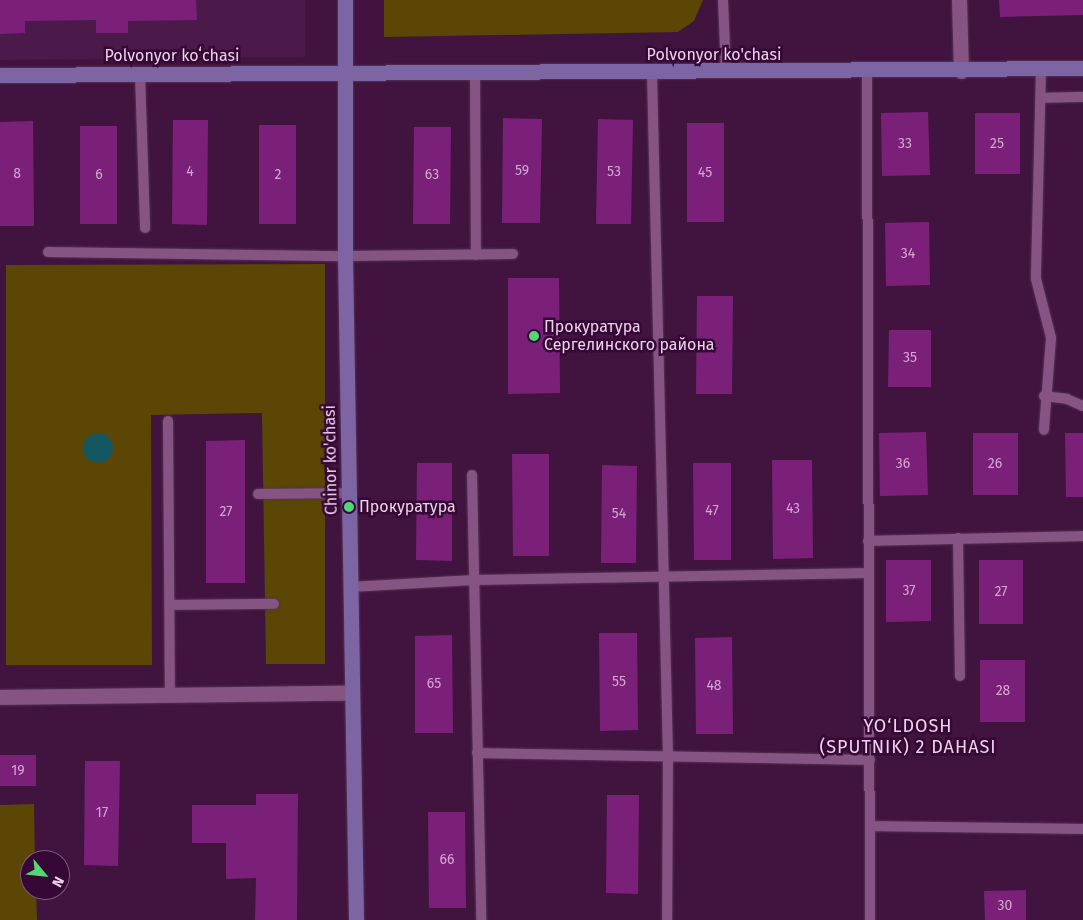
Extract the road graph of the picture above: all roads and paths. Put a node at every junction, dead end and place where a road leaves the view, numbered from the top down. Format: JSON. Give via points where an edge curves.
{"nodes":[{"id":1,"x":345,"y":0,"type":"edge"},
{"id":2,"x":723,"y":0,"type":"edge"},
{"id":3,"x":960,"y":0,"type":"edge"},
{"id":4,"x":1083,"y":68,"type":"edge"},
{"id":5,"x":1041,"y":69,"type":"junction"},
{"id":6,"x":961,"y":71,"type":"junction"},
{"id":7,"x":345,"y":72,"type":"junction"},
{"id":8,"x":726,"y":72,"type":"junction"},
{"id":9,"x":867,"y":72,"type":"junction"},
{"id":10,"x":475,"y":73,"type":"junction"},
{"id":11,"x":652,"y":73,"type":"junction"},
{"id":12,"x":140,"y":74,"type":"junction"},
{"id":13,"x":0,"y":75,"type":"edge"},
{"id":14,"x":1083,"y":96,"type":"edge"},
{"id":15,"x":1041,"y":98,"type":"junction"},
{"id":16,"x":145,"y":228,"type":"dead end"},
{"id":17,"x":48,"y":252,"type":"dead end"},
{"id":18,"x":476,"y":254,"type":"junction"},
{"id":19,"x":513,"y":254,"type":"dead end"},
{"id":20,"x":345,"y":256,"type":"junction"},
{"id":21,"x":1044,"y":396,"type":"junction"},
{"id":22,"x":1083,"y":406,"type":"edge"},
{"id":23,"x":168,"y":422,"type":"dead end"},
{"id":24,"x":1044,"y":430,"type":"dead end"},
{"id":25,"x":472,"y":475,"type":"dead end"},
{"id":26,"x":349,"y":493,"type":"junction"},
{"id":27,"x":258,"y":494,"type":"dead end"},
{"id":28,"x":1083,"y":536,"type":"edge"},
{"id":29,"x":958,"y":538,"type":"junction"},
{"id":30,"x":868,"y":541,"type":"junction"},
{"id":31,"x":868,"y":573,"type":"junction"},
{"id":32,"x":664,"y":577,"type":"junction"},
{"id":33,"x":474,"y":580,"type":"junction"},
{"id":34,"x":350,"y":587,"type":"junction"},
{"id":35,"x":274,"y":604,"type":"dead end"},
{"id":36,"x":170,"y":605,"type":"junction"},
{"id":37,"x":960,"y":676,"type":"dead end"},
{"id":38,"x":352,"y":693,"type":"junction"},
{"id":39,"x":170,"y":694,"type":"junction"},
{"id":40,"x":0,"y":696,"type":"edge"},
{"id":41,"x":478,"y":753,"type":"junction"},
{"id":42,"x":668,"y":755,"type":"junction"},
{"id":43,"x":870,"y":760,"type":"junction"},
{"id":44,"x":870,"y":826,"type":"junction"},
{"id":45,"x":1083,"y":828,"type":"edge"},
{"id":46,"x":356,"y":920,"type":"edge"},
{"id":47,"x":481,"y":920,"type":"edge"},
{"id":48,"x":668,"y":920,"type":"edge"},
{"id":49,"x":870,"y":920,"type":"edge"}],
"edges":[{"from":1,"to":7,"type":"street","name":"Chinor ko'chasi"},
{"from":2,"to":8,"type":"lane"},
{"from":3,"to":6,"type":"street"},
{"from":4,"to":5,"type":"street","name":"Polvonyor ko'chasi"},
{"from":5,"to":6,"type":"street","name":"Polvonyor ko'chasi"},
{"from":5,"to":15,"type":"lane"},
{"from":6,"to":9,"type":"street","name":"Polvonyor ko'chasi"},
{"from":7,"to":10,"type":"street","name":"Polvonyor ko'chasi"},
{"from":7,"to":12,"type":"street","name":"Polvonyor koʻchasi"},
{"from":7,"to":20,"type":"street","name":"Chinor ko'chasi"},
{"from":8,"to":9,"type":"street","name":"Polvonyor ko'chasi"},
{"from":8,"to":11,"type":"street","name":"Polvonyor ko'chasi"},
{"from":9,"to":30,"type":"lane"},
{"from":10,"to":11,"type":"street","name":"Polvonyor ko'chasi"},
{"from":10,"to":18,"type":"lane"},
{"from":11,"to":32,"type":"lane"},
{"from":12,"to":13,"type":"street","name":"Polvonyor koʻchasi"},
{"from":12,"to":16,"type":"lane"},
{"from":14,"to":15,"type":"lane"},
{"from":15,"to":21,"type":"lane","via":[[1036,279],[1051,338]]},
{"from":17,"to":20,"type":"lane"},
{"from":18,"to":19,"type":"lane"},
{"from":18,"to":20,"type":"lane"},
{"from":20,"to":26,"type":"street","name":"Chinor ko'chasi"},
{"from":21,"to":22,"type":"lane","via":[[1067,399]]},
{"from":21,"to":24,"type":"lane"},
{"from":23,"to":36,"type":"lane"},
{"from":25,"to":33,"type":"lane"},
{"from":26,"to":27,"type":"lane"},
{"from":26,"to":34,"type":"street","name":"Chinor ko'chasi"},
{"from":28,"to":29,"type":"lane"},
{"from":29,"to":30,"type":"lane"},
{"from":29,"to":37,"type":"lane"},
{"from":30,"to":31,"type":"lane"},
{"from":31,"to":32,"type":"lane"},
{"from":31,"to":43,"type":"lane"},
{"from":32,"to":33,"type":"lane"},
{"from":32,"to":42,"type":"lane"},
{"from":33,"to":34,"type":"lane"},
{"from":33,"to":41,"type":"lane"},
{"from":34,"to":38,"type":"street","name":"Chinor ko'chasi"},
{"from":35,"to":36,"type":"lane"},
{"from":36,"to":39,"type":"lane"},
{"from":38,"to":39,"type":"street"},
{"from":38,"to":46,"type":"street","name":"Chinor ko'chasi"},
{"from":39,"to":40,"type":"street"},
{"from":41,"to":42,"type":"lane"},
{"from":41,"to":47,"type":"lane"},
{"from":42,"to":43,"type":"lane"},
{"from":42,"to":48,"type":"lane"},
{"from":43,"to":44,"type":"lane"},
{"from":44,"to":45,"type":"lane"},
{"from":44,"to":49,"type":"lane"}]}
